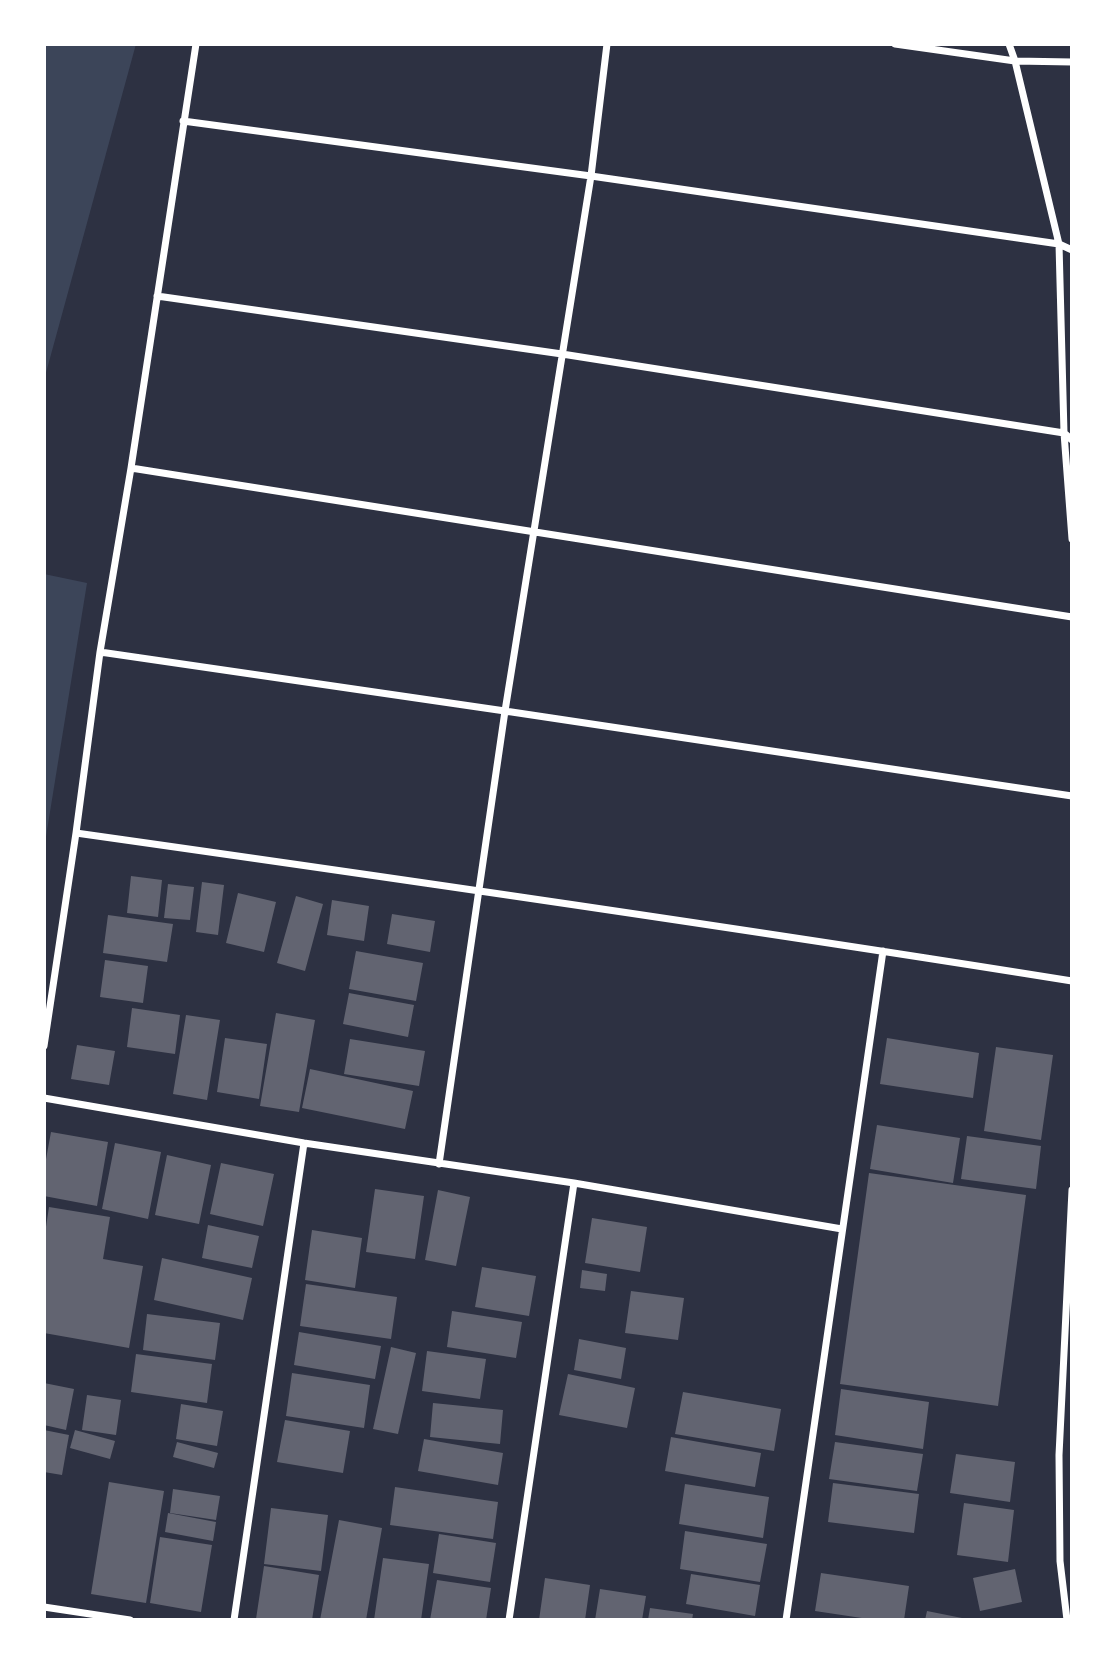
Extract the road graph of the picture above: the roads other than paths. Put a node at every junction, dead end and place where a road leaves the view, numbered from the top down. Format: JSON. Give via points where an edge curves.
{"nodes":[{"id":1,"x":196,"y":44,"type":"edge"},
{"id":2,"x":607,"y":44,"type":"edge"},
{"id":3,"x":894,"y":44,"type":"edge"},
{"id":4,"x":1009,"y":44,"type":"edge"},
{"id":5,"x":1015,"y":61,"type":"junction"},
{"id":6,"x":1072,"y":62,"type":"edge"},
{"id":7,"x":183,"y":121,"type":"junction"},
{"id":8,"x":591,"y":176,"type":"junction"},
{"id":9,"x":1059,"y":244,"type":"junction"},
{"id":10,"x":1072,"y":250,"type":"edge"},
{"id":11,"x":157,"y":296,"type":"junction"},
{"id":12,"x":562,"y":354,"type":"junction"},
{"id":13,"x":1064,"y":433,"type":"junction"},
{"id":14,"x":1072,"y":440,"type":"edge"},
{"id":15,"x":131,"y":468,"type":"junction"},
{"id":16,"x":535,"y":531,"type":"junction"},
{"id":17,"x":1072,"y":539,"type":"edge"},
{"id":18,"x":1072,"y":617,"type":"edge"},
{"id":19,"x":100,"y":652,"type":"junction"},
{"id":20,"x":506,"y":711,"type":"junction"},
{"id":21,"x":1072,"y":796,"type":"edge"},
{"id":22,"x":76,"y":833,"type":"junction"},
{"id":23,"x":479,"y":890,"type":"junction"},
{"id":24,"x":883,"y":951,"type":"junction"},
{"id":25,"x":1072,"y":981,"type":"edge"},
{"id":26,"x":44,"y":1046,"type":"edge"},
{"id":27,"x":44,"y":1098,"type":"edge"},
{"id":28,"x":304,"y":1143,"type":"junction"},
{"id":29,"x":439,"y":1164,"type":"junction"},
{"id":30,"x":573,"y":1183,"type":"junction"},
{"id":31,"x":1072,"y":1190,"type":"edge"},
{"id":32,"x":842,"y":1229,"type":"junction"},
{"id":33,"x":1069,"y":1307,"type":"edge"},
{"id":34,"x":44,"y":1607,"type":"edge"},
{"id":35,"x":131,"y":1620,"type":"edge"},
{"id":36,"x":234,"y":1620,"type":"edge"},
{"id":37,"x":509,"y":1620,"type":"edge"},
{"id":38,"x":786,"y":1620,"type":"edge"},
{"id":39,"x":1067,"y":1620,"type":"edge"}],
"edges":[{"from":1,"to":7,"type":"street"},
{"from":2,"to":8,"type":"street"},
{"from":3,"to":5,"type":"street"},
{"from":4,"to":5,"type":"street"},
{"from":5,"to":6,"type":"street"},
{"from":5,"to":9,"type":"street"},
{"from":7,"to":8,"type":"street"},
{"from":7,"to":11,"type":"street"},
{"from":8,"to":9,"type":"street"},
{"from":8,"to":12,"type":"street"},
{"from":9,"to":10,"type":"street"},
{"from":9,"to":13,"type":"street"},
{"from":11,"to":12,"type":"street"},
{"from":11,"to":15,"type":"street"},
{"from":12,"to":13,"type":"street"},
{"from":12,"to":16,"type":"street"},
{"from":13,"to":14,"type":"street"},
{"from":13,"to":17,"type":"street"},
{"from":15,"to":16,"type":"street"},
{"from":15,"to":19,"type":"street"},
{"from":16,"to":18,"type":"street"},
{"from":16,"to":20,"type":"street"},
{"from":19,"to":20,"type":"street"},
{"from":19,"to":22,"type":"street"},
{"from":20,"to":21,"type":"street"},
{"from":20,"to":23,"type":"street"},
{"from":22,"to":23,"type":"street"},
{"from":22,"to":26,"type":"street"},
{"from":23,"to":24,"type":"street"},
{"from":23,"to":29,"type":"street"},
{"from":24,"to":25,"type":"street"},
{"from":24,"to":32,"type":"street"},
{"from":27,"to":28,"type":"street"},
{"from":28,"to":29,"type":"street"},
{"from":28,"to":36,"type":"street"},
{"from":29,"to":30,"type":"street"},
{"from":30,"to":32,"type":"street"},
{"from":30,"to":37,"type":"street"},
{"from":31,"to":33,"type":"street"},
{"from":32,"to":38,"type":"street"},
{"from":33,"to":39,"type":"street","via":[[1059,1455],[1060,1560]]},
{"from":34,"to":35,"type":"street"}]}
